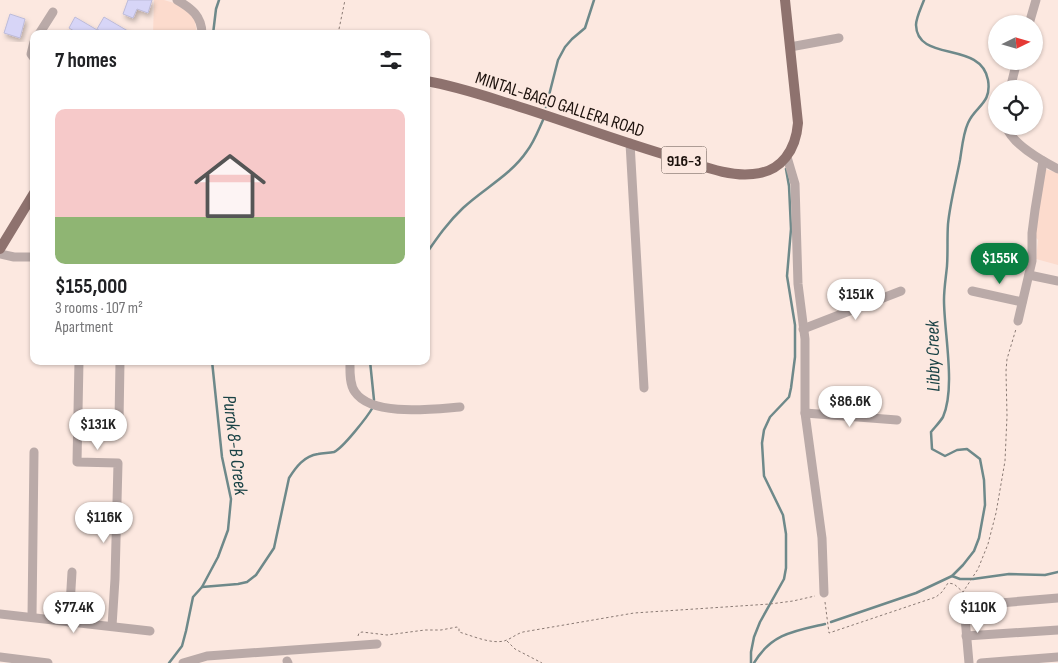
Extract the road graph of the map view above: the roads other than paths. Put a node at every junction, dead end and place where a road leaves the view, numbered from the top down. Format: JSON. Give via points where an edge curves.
{"nodes":[{"id":1,"x":177,"y":0,"type":"edge"},
{"id":2,"x":785,"y":0,"type":"edge"},
{"id":3,"x":1036,"y":0,"type":"edge"},
{"id":4,"x":53,"y":12,"type":"dead end"},
{"id":5,"x":1032,"y":15,"type":"edge"},
{"id":6,"x":42,"y":30,"type":"edge"},
{"id":7,"x":201,"y":30,"type":"edge"},
{"id":8,"x":839,"y":38,"type":"dead end"},
{"id":9,"x":790,"y":46,"type":"junction"},
{"id":10,"x":430,"y":82,"type":"edge"},
{"id":11,"x":1011,"y":135,"type":"edge"},
{"id":12,"x":630,"y":143,"type":"junction"},
{"id":13,"x":788,"y":157,"type":"junction"},
{"id":14,"x":1043,"y":161,"type":"junction"},
{"id":15,"x":1058,"y":169,"type":"edge"},
{"id":16,"x":30,"y":200,"type":"edge"},
{"id":17,"x":0,"y":249,"type":"edge"},
{"id":18,"x":0,"y":254,"type":"edge"},
{"id":19,"x":30,"y":257,"type":"edge"},
{"id":20,"x":1029,"y":276,"type":"junction"},
{"id":21,"x":1058,"y":281,"type":"edge"},
{"id":22,"x":900,"y":291,"type":"dead end"},
{"id":23,"x":972,"y":291,"type":"dead end"},
{"id":24,"x":1022,"y":302,"type":"junction"},
{"id":25,"x":1018,"y":321,"type":"road end"},
{"id":26,"x":803,"y":329,"type":"junction"},
{"id":27,"x":79,"y":365,"type":"edge"},
{"id":28,"x":120,"y":365,"type":"edge"},
{"id":29,"x":350,"y":365,"type":"edge"},
{"id":30,"x":644,"y":388,"type":"dead end"},
{"id":31,"x":460,"y":407,"type":"dead end"},
{"id":32,"x":806,"y":413,"type":"junction"},
{"id":33,"x":897,"y":420,"type":"dead end"},
{"id":34,"x":119,"y":422,"type":"dead end"},
{"id":35,"x":34,"y":452,"type":"dead end"},
{"id":36,"x":72,"y":572,"type":"dead end"},
{"id":37,"x":824,"y":593,"type":"road end"},
{"id":38,"x":1058,"y":598,"type":"edge"},
{"id":39,"x":0,"y":614,"type":"edge"},
{"id":40,"x":32,"y":617,"type":"junction"},
{"id":41,"x":70,"y":622,"type":"junction"},
{"id":42,"x":112,"y":626,"type":"junction"},
{"id":43,"x":1058,"y":630,"type":"edge"},
{"id":44,"x":150,"y":631,"type":"dead end"},
{"id":45,"x":966,"y":636,"type":"junction"},
{"id":46,"x":378,"y":644,"type":"dead end"},
{"id":47,"x":0,"y":657,"type":"edge"},
{"id":48,"x":1058,"y":657,"type":"edge"},
{"id":49,"x":10,"y":661,"type":"edge"},
{"id":50,"x":1044,"y":661,"type":"edge"},
{"id":51,"x":1015,"y":662,"type":"edge"},
{"id":52,"x":48,"y":663,"type":"edge"},
{"id":53,"x":183,"y":663,"type":"edge"},
{"id":54,"x":968,"y":663,"type":"edge"},
{"id":55,"x":981,"y":663,"type":"edge"}],
"edges":[{"from":1,"to":7,"type":"street","via":[[192,9],[199,18]]},
{"from":2,"to":9,"type":"main road"},
{"from":3,"to":5,"type":"street"},
{"from":4,"to":6,"type":"street"},
{"from":8,"to":9,"type":"street"},
{"from":9,"to":13,"type":"main road","via":[[798,123],[797,136]]},
{"from":10,"to":12,"type":"main road","name":"MINTAL-BAGO GALLERA ROAD","number":"916-3"},
{"from":11,"to":14,"type":"street"},
{"from":12,"to":13,"type":"main road","name":"MINTAL-BAGO GALLERA ROAD","number":"916-3","via":[[745,175],[765,172]]},
{"from":12,"to":30,"type":"street"},
{"from":13,"to":26,"type":"street","via":[[795,184],[798,284]]},
{"from":14,"to":15,"type":"street"},
{"from":14,"to":20,"type":"street"},
{"from":16,"to":17,"type":"main road"},
{"from":18,"to":19,"type":"street"},
{"from":20,"to":21,"type":"street"},
{"from":20,"to":24,"type":"street"},
{"from":22,"to":26,"type":"street"},
{"from":23,"to":24,"type":"street"},
{"from":24,"to":25,"type":"street"},
{"from":26,"to":32,"type":"street"},
{"from":27,"to":42,"type":"street","via":[[77,462],[118,463]]},
{"from":28,"to":34,"type":"street"},
{"from":29,"to":31,"type":"street","via":[[355,392],[370,404],[413,410]]},
{"from":32,"to":33,"type":"street"},
{"from":32,"to":37,"type":"street","via":[[822,538]]},
{"from":35,"to":40,"type":"street"},
{"from":36,"to":41,"type":"street"},
{"from":38,"to":45,"type":"street","via":[[964,606]]},
{"from":39,"to":40,"type":"street"},
{"from":40,"to":41,"type":"street"},
{"from":41,"to":42,"type":"street"},
{"from":42,"to":44,"type":"street"},
{"from":43,"to":45,"type":"street"},
{"from":45,"to":54,"type":"street"},
{"from":46,"to":53,"type":"street","via":[[207,656]]},
{"from":47,"to":49,"type":"street"},
{"from":48,"to":50,"type":"street"},
{"from":49,"to":52,"type":"street"},
{"from":50,"to":51,"type":"street"},
{"from":51,"to":55,"type":"street"}]}
